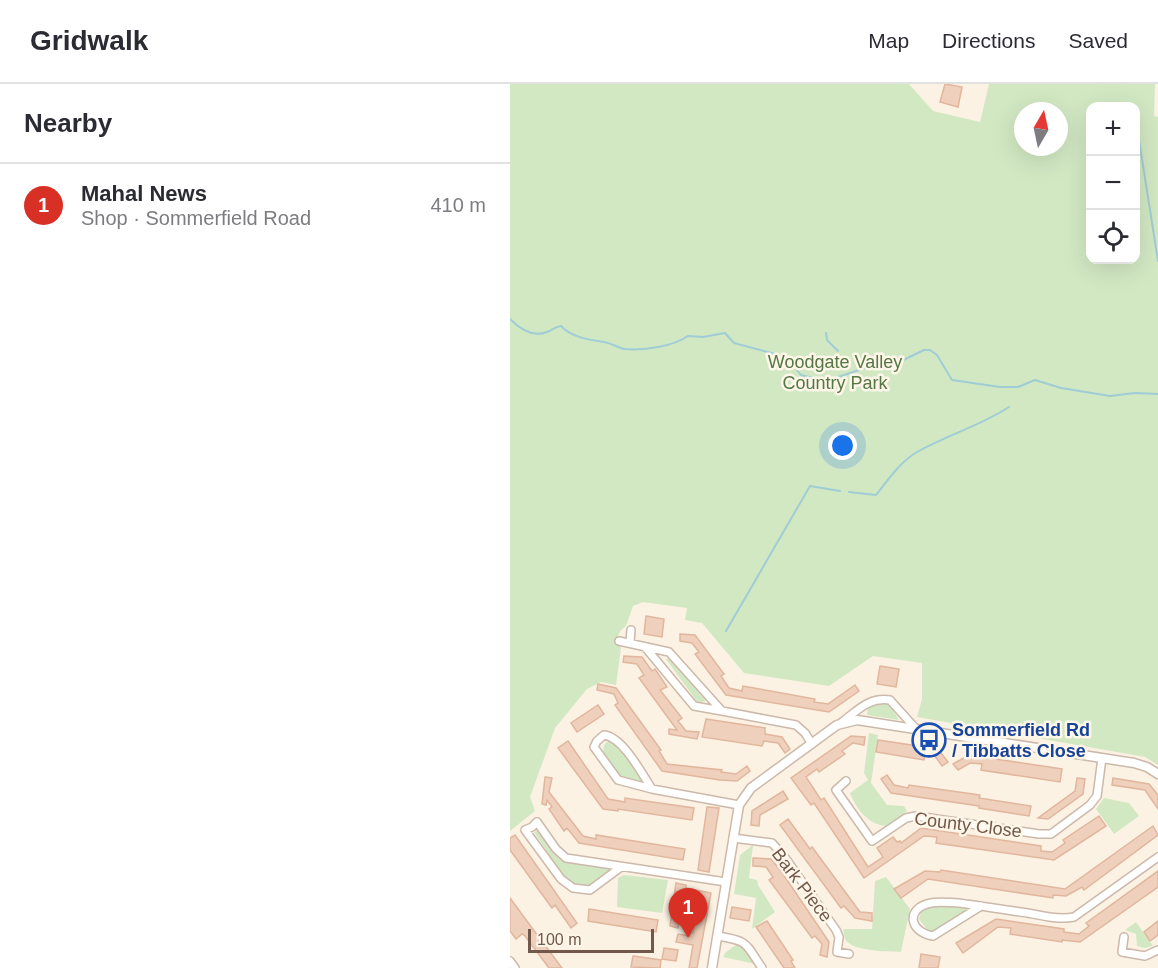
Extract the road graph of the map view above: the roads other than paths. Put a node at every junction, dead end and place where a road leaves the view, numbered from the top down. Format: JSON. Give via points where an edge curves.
{"nodes":[{"id":1,"x":631,"y":630,"type":"dead end"},
{"id":2,"x":619,"y":641,"type":"dead end"},
{"id":3,"x":630,"y":643,"type":"junction"},
{"id":4,"x":645,"y":647,"type":"junction"},
{"id":5,"x":722,"y":711,"type":"junction"},
{"id":6,"x":837,"y":726,"type":"junction"},
{"id":7,"x":917,"y":729,"type":"junction"},
{"id":8,"x":812,"y":744,"type":"junction"},
{"id":9,"x":1102,"y":758,"type":"junction"},
{"id":10,"x":1158,"y":774,"type":"edge"},
{"id":11,"x":846,"y":781,"type":"dead end"},
{"id":12,"x":652,"y":789,"type":"junction"},
{"id":13,"x":739,"y":805,"type":"junction"},
{"id":14,"x":732,"y":838,"type":"junction"},
{"id":15,"x":1158,"y":857,"type":"edge"},
{"id":16,"x":621,"y":867,"type":"junction"},
{"id":17,"x":726,"y":882,"type":"junction"},
{"id":18,"x":981,"y":906,"type":"junction"},
{"id":19,"x":718,"y":936,"type":"junction"},
{"id":20,"x":1124,"y":937,"type":"dead end"},
{"id":21,"x":1158,"y":950,"type":"edge"},
{"id":22,"x":849,"y":954,"type":"dead end"},
{"id":23,"x":510,"y":961,"type":"edge"},
{"id":24,"x":515,"y":968,"type":"edge"},
{"id":25,"x":712,"y":968,"type":"edge"},
{"id":26,"x":762,"y":968,"type":"edge"}],
"edges":[{"from":1,"to":3,"type":"street"},
{"from":2,"to":3,"type":"street"},
{"from":3,"to":4,"type":"street"},
{"from":4,"to":5,"type":"street","via":[[669,652]]},
{"from":4,"to":5,"type":"street","via":[[694,706]]},
{"from":5,"to":8,"type":"street","via":[[796,725]]},
{"from":6,"to":7,"type":"street","via":[[857,720]]},
{"from":6,"to":7,"type":"street","via":[[867,703],[881,699],[891,700]]},
{"from":6,"to":8,"type":"street"},
{"from":7,"to":9,"type":"street"},
{"from":8,"to":13,"type":"street","via":[[751,788]]},
{"from":9,"to":10,"type":"street","via":[[1147,767]]},
{"from":9,"to":11,"type":"street","name":"County Close","via":[[1097,796],[1051,834],[916,816],[906,818],[872,841],[836,790]]},
{"from":12,"to":12,"type":"street","via":[[620,742],[609,735],[597,741],[594,747],[618,780]]},
{"from":12,"to":13,"type":"street"},
{"from":13,"to":14,"type":"street"},
{"from":14,"to":17,"type":"street"},
{"from":14,"to":22,"type":"street","name":"Bark Piece","via":[[772,843],[836,930],[837,952]]},
{"from":15,"to":18,"type":"street","via":[[1074,917]]},
{"from":16,"to":16,"type":"street","via":[[566,858],[537,822],[525,830],[561,879],[573,888],[590,890]]},
{"from":16,"to":17,"type":"street"},
{"from":17,"to":19,"type":"street"},
{"from":18,"to":18,"type":"street","via":[[933,936],[915,928],[914,912],[930,903]]},
{"from":19,"to":25,"type":"street"},
{"from":19,"to":26,"type":"street","via":[[744,942]]},
{"from":20,"to":21,"type":"street","via":[[1122,952],[1144,956]]},
{"from":23,"to":24,"type":"street"}]}
